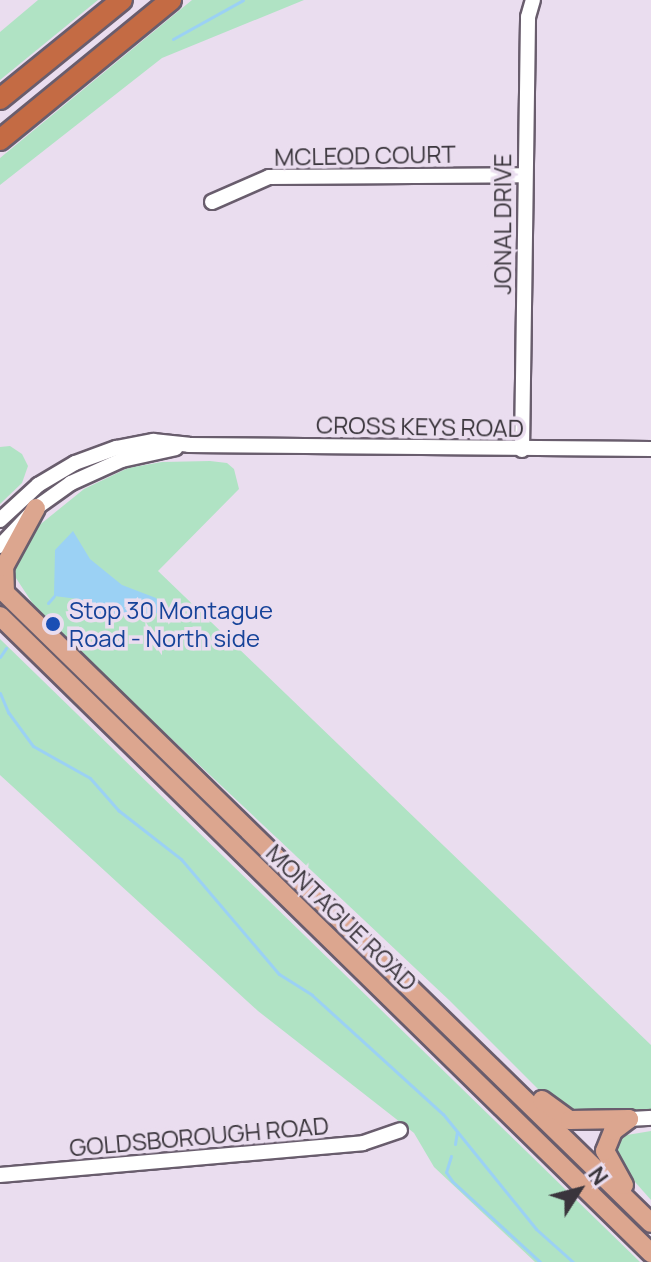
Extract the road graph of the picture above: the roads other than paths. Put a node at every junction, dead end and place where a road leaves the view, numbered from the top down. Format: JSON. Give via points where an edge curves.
{"nodes":[{"id":1,"x":122,"y":0,"type":"edge"},
{"id":2,"x":171,"y":0,"type":"edge"},
{"id":3,"x":533,"y":0,"type":"edge"},
{"id":4,"x":0,"y":99,"type":"edge"},
{"id":5,"x":0,"y":140,"type":"edge"},
{"id":6,"x":524,"y":175,"type":"junction"},
{"id":7,"x":212,"y":202,"type":"dead end"},
{"id":8,"x":189,"y":445,"type":"junction"},
{"id":9,"x":651,"y":449,"type":"edge"},
{"id":10,"x":522,"y":450,"type":"junction"},
{"id":11,"x":36,"y":508,"type":"junction"},
{"id":12,"x":0,"y":520,"type":"edge"},
{"id":13,"x":0,"y":546,"type":"edge"},
{"id":14,"x":2,"y":596,"type":"edge"},
{"id":15,"x":0,"y":616,"type":"edge"},
{"id":16,"x":46,"y":661,"type":"junction"},
{"id":17,"x":472,"y":1048,"type":"junction"},
{"id":18,"x":651,"y":1118,"type":"edge"},
{"id":19,"x":629,"y":1119,"type":"junction"},
{"id":20,"x":400,"y":1130,"type":"dead end"},
{"id":21,"x":0,"y":1175,"type":"edge"},
{"id":22,"x":651,"y":1222,"type":"edge"},
{"id":23,"x":651,"y":1253,"type":"edge"}],
"edges":[{"from":1,"to":4,"type":"highway"},
{"from":2,"to":5,"type":"highway"},
{"from":3,"to":6,"type":"street","name":"JONAL DRIVE","via":[[528,17]]},
{"from":6,"to":7,"type":"street","name":"MCLEOD COURT","via":[[269,177]]},
{"from":6,"to":10,"type":"street","name":"JONAL DRIVE"},
{"from":8,"to":10,"type":"street","name":"CROSS KEYS ROAD"},
{"from":8,"to":11,"type":"street","name":"CROSS KEYS ROAD","via":[[107,465]]},
{"from":8,"to":12,"type":"street","name":"CROSS KEYS ROAD","via":[[153,441],[94,455],[47,479]]},
{"from":9,"to":10,"type":"street","name":"CROSS KEYS ROAD"},
{"from":11,"to":13,"type":"street","name":"CROSS KEYS ROAD"},
{"from":11,"to":14,"type":"main road","via":[[4,567]]},
{"from":14,"to":16,"type":"main road"},
{"from":14,"to":17,"type":"main road","name":"MONTAGUE ROAD"},
{"from":15,"to":16,"type":"main road","name":"MONTAGUE ROAD"},
{"from":16,"to":23,"type":"main road","name":"MONTAGUE ROAD"},
{"from":17,"to":19,"type":"main road","via":[[565,1119]]},
{"from":17,"to":22,"type":"main road","name":"MONTAGUE ROAD"},
{"from":18,"to":19,"type":"street"},
{"from":19,"to":22,"type":"main road","via":[[610,1136],[605,1151]]},
{"from":20,"to":21,"type":"street","name":"GOLDSBOROUGH ROAD","via":[[363,1143]]}]}
